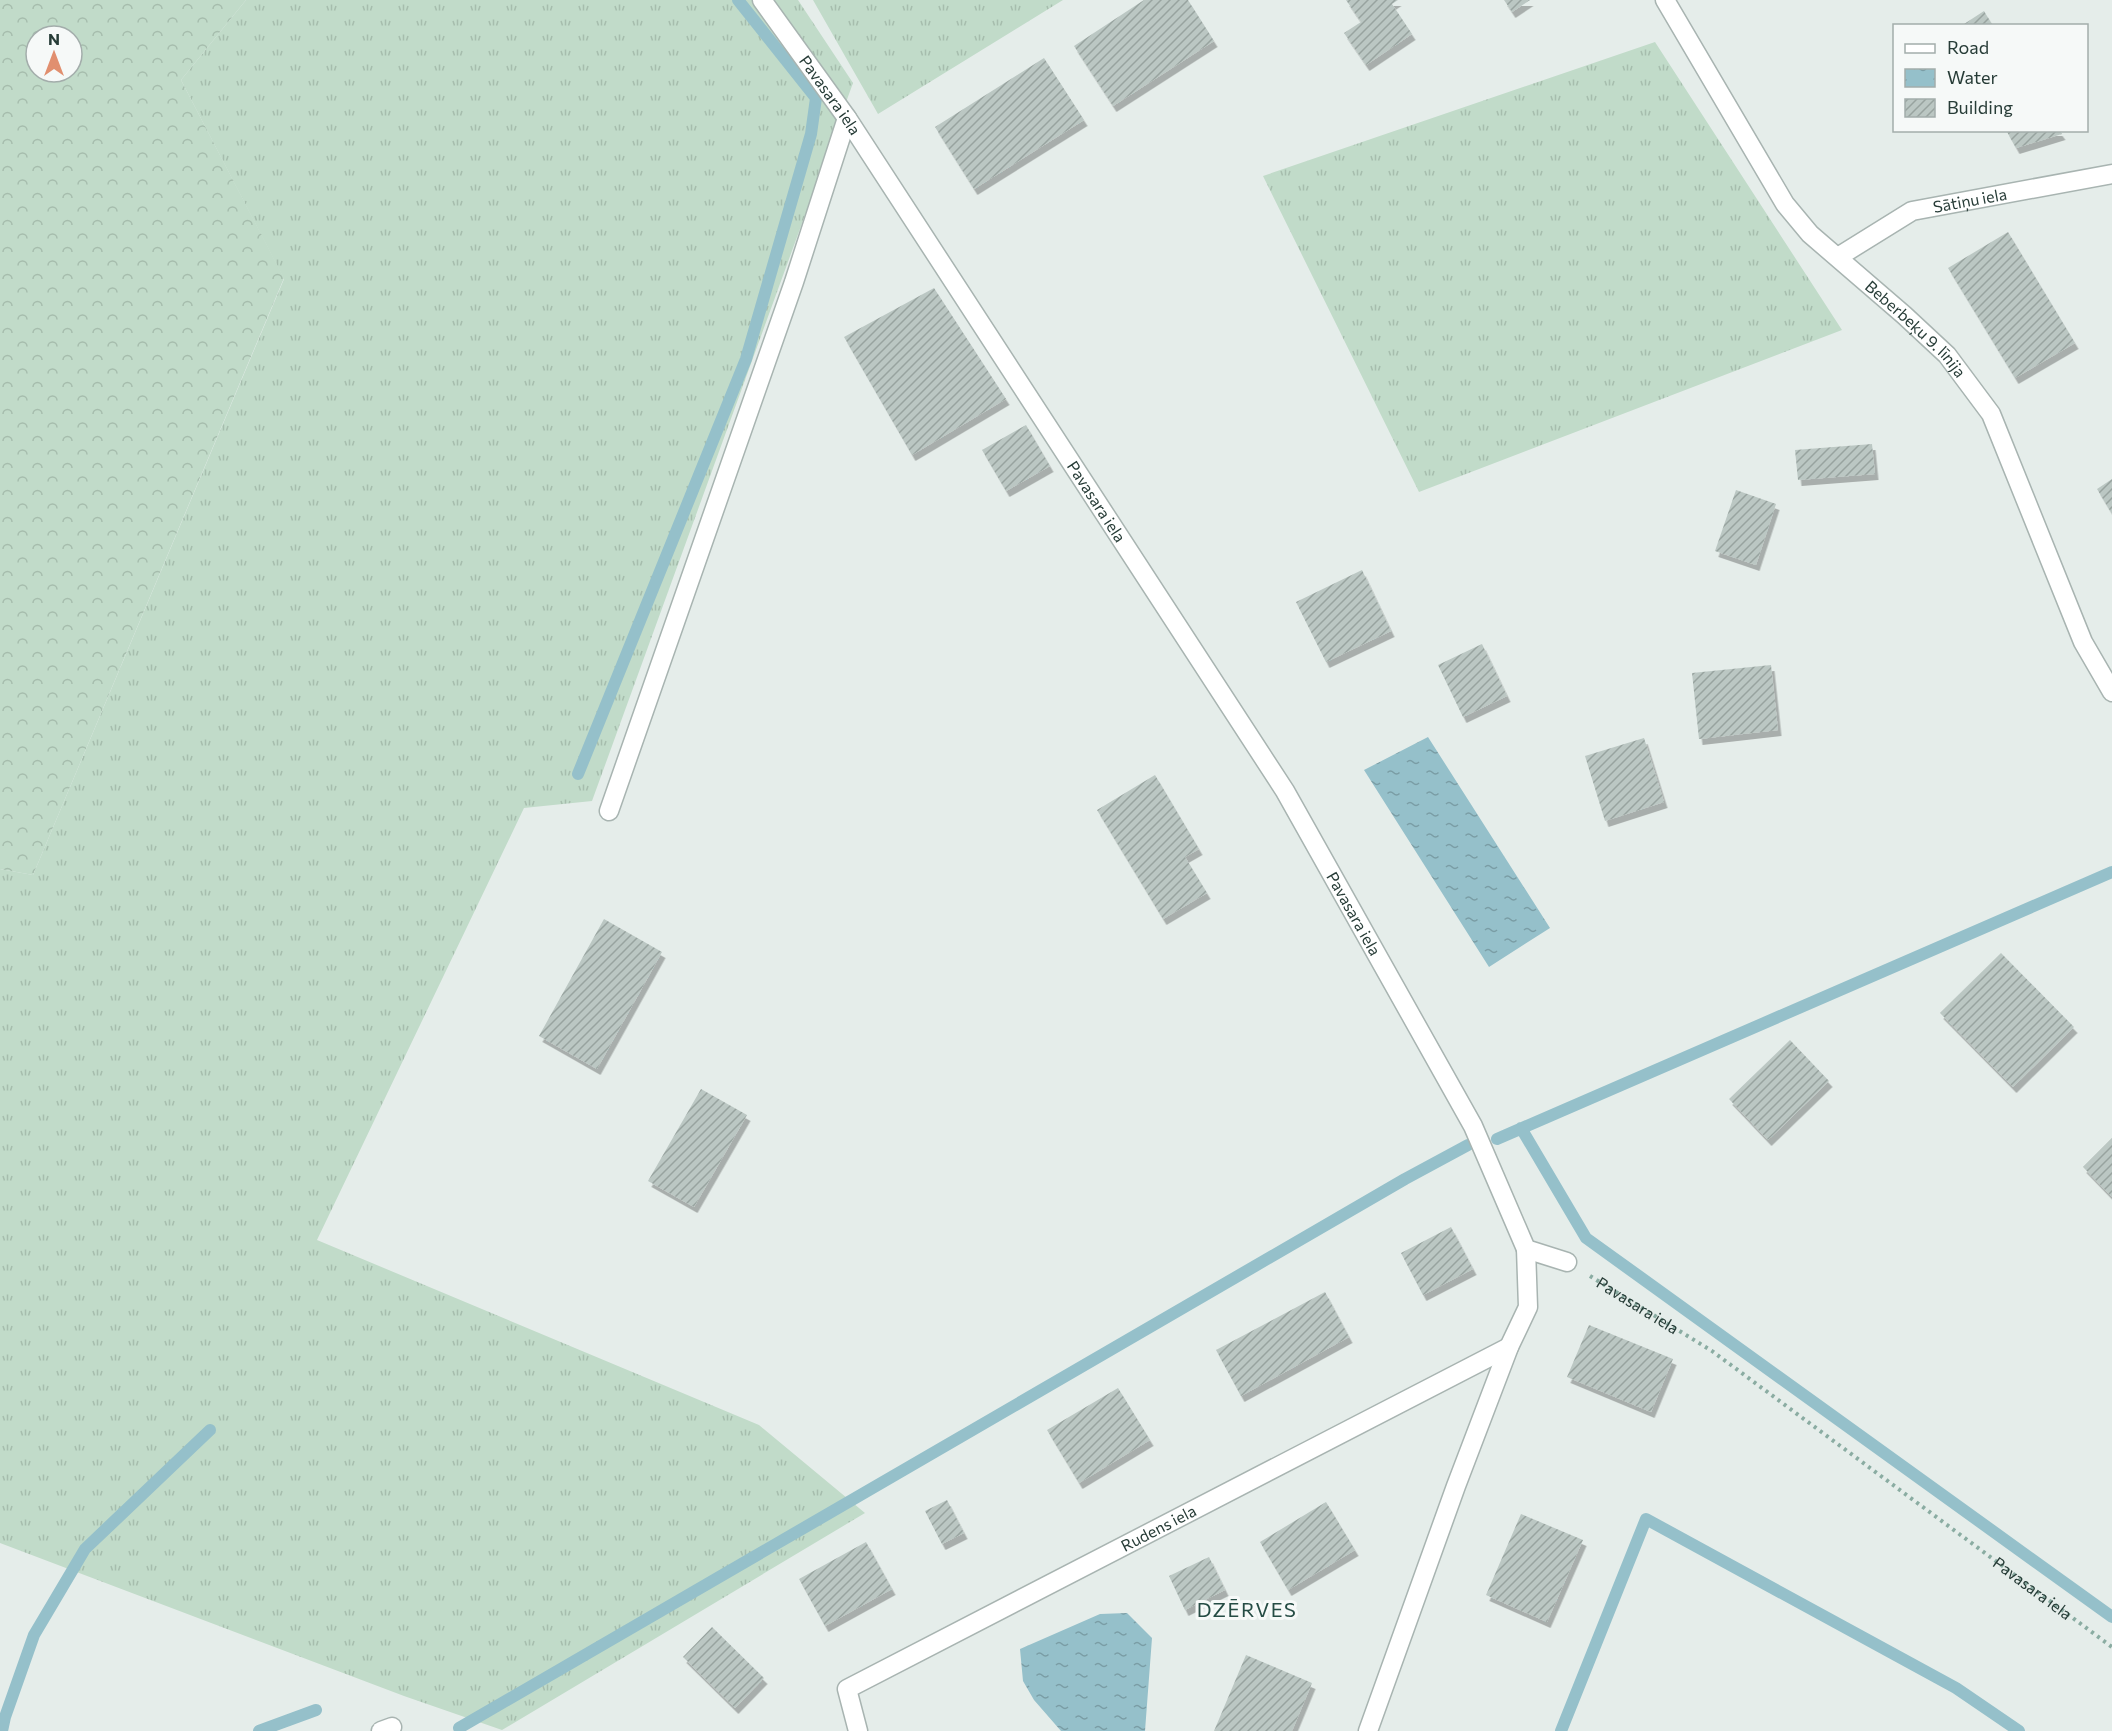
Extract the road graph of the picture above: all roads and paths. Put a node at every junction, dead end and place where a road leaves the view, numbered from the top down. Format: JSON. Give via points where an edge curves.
{"nodes":[{"id":1,"x":762,"y":0,"type":"edge"},
{"id":2,"x":1665,"y":0,"type":"edge"},
{"id":3,"x":847,"y":118,"type":"junction"},
{"id":4,"x":2112,"y":174,"type":"edge"},
{"id":5,"x":1838,"y":257,"type":"junction"},
{"id":6,"x":2112,"y":692,"type":"edge"},
{"id":7,"x":609,"y":811,"type":"dead end"},
{"id":8,"x":1526,"y":1249,"type":"junction"},
{"id":9,"x":1567,"y":1262,"type":"joint"},
{"id":10,"x":1509,"y":1347,"type":"junction"},
{"id":11,"x":2112,"y":1647,"type":"edge"},
{"id":12,"x":858,"y":1731,"type":"edge"},
{"id":13,"x":1368,"y":1731,"type":"edge"}],
"edges":[{"from":1,"to":3,"type":"street","name":"Pavasara iela"},
{"from":2,"to":5,"type":"street","name":"Beberbeķu 9. līnija","via":[[1785,204],[1810,234]]},
{"from":3,"to":7,"type":"street","via":[[794,282]]},
{"from":3,"to":8,"type":"street","name":"Pavasara iela","via":[[1286,790],[1473,1126]]},
{"from":4,"to":5,"type":"street","name":"Sātiņu iela","via":[[1912,211]]},
{"from":5,"to":6,"type":"street","name":"Beberbeķu 9. līnija","via":[[1947,355],[1991,414],[2083,642]]},
{"from":8,"to":9,"type":"street"},
{"from":8,"to":10,"type":"street","via":[[1528,1307]]},
{"from":9,"to":11,"type":"path","name":"Pavasara iela","via":[[1712,1351]]},
{"from":10,"to":12,"type":"street","name":"Rudens iela","via":[[847,1689]]},
{"from":10,"to":13,"type":"street"}]}
